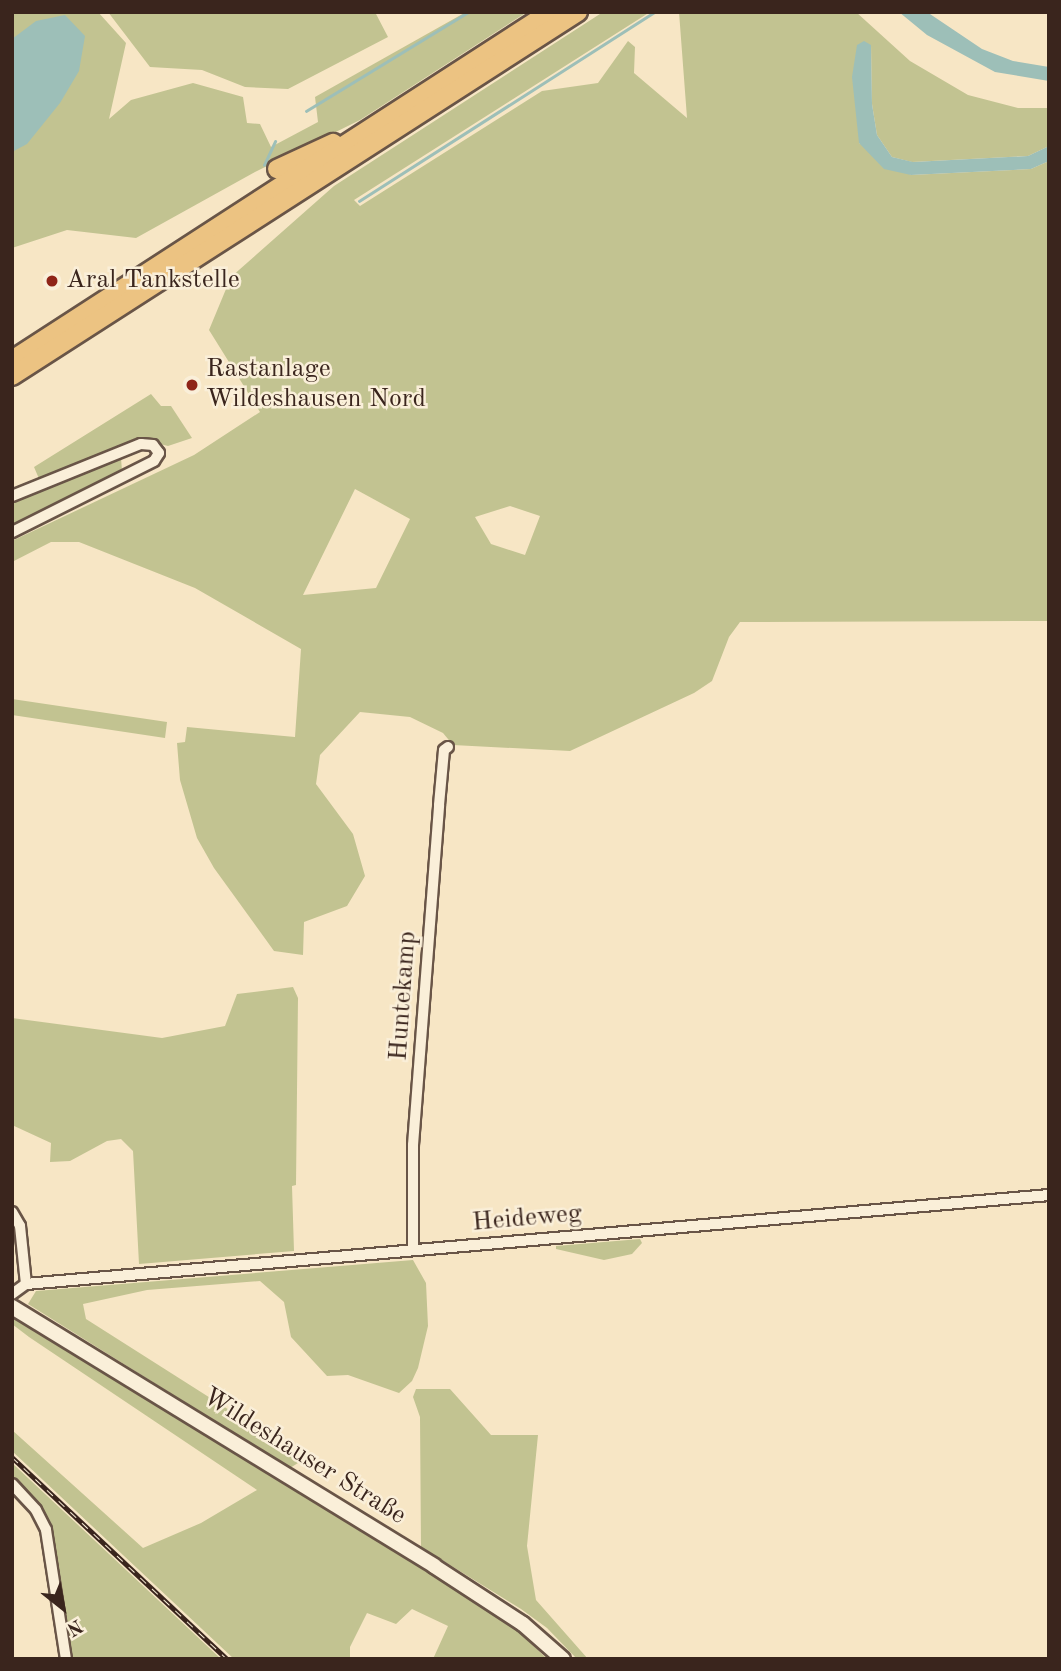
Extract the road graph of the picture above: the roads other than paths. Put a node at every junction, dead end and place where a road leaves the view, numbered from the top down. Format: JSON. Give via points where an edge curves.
{"nodes":[{"id":1,"x":550,"y":12,"type":"edge"},
{"id":2,"x":578,"y":12,"type":"edge"},
{"id":3,"x":354,"y":140,"type":"junction"},
{"id":4,"x":277,"y":169,"type":"dead end"},
{"id":5,"x":12,"y":360,"type":"edge"},
{"id":6,"x":12,"y":376,"type":"edge"},
{"id":7,"x":12,"y":496,"type":"edge"},
{"id":8,"x":12,"y":532,"type":"edge"},
{"id":9,"x":448,"y":747,"type":"dead end"},
{"id":10,"x":1049,"y":1195,"type":"edge"},
{"id":11,"x":12,"y":1212,"type":"edge"},
{"id":12,"x":414,"y":1250,"type":"junction"},
{"id":13,"x":26,"y":1283,"type":"junction"},
{"id":14,"x":12,"y":1294,"type":"edge"},
{"id":15,"x":12,"y":1307,"type":"edge"},
{"id":16,"x":12,"y":1484,"type":"edge"},
{"id":17,"x":66,"y":1659,"type":"edge"},
{"id":18,"x":563,"y":1659,"type":"edge"}],
"edges":[{"from":1,"to":3,"type":"highway"},
{"from":2,"to":6,"type":"highway"},
{"from":3,"to":4,"type":"highway","via":[[332,143]]},
{"from":3,"to":5,"type":"highway"},
{"from":7,"to":8,"type":"street","via":[[141,444],[153,444],[159,453],[154,461]]},
{"from":9,"to":12,"type":"street","name":"Huntekamp","via":[[439,805],[413,1146]]},
{"from":10,"to":12,"type":"street","name":"Heideweg"},
{"from":11,"to":13,"type":"street","via":[[20,1226]]},
{"from":12,"to":13,"type":"street","name":"Heideweg"},
{"from":13,"to":14,"type":"street"},
{"from":15,"to":18,"type":"main road","name":"Wildeshauser Straße","via":[[445,1573],[523,1624]]},
{"from":16,"to":17,"type":"street","via":[[36,1510],[46,1530]]}]}
